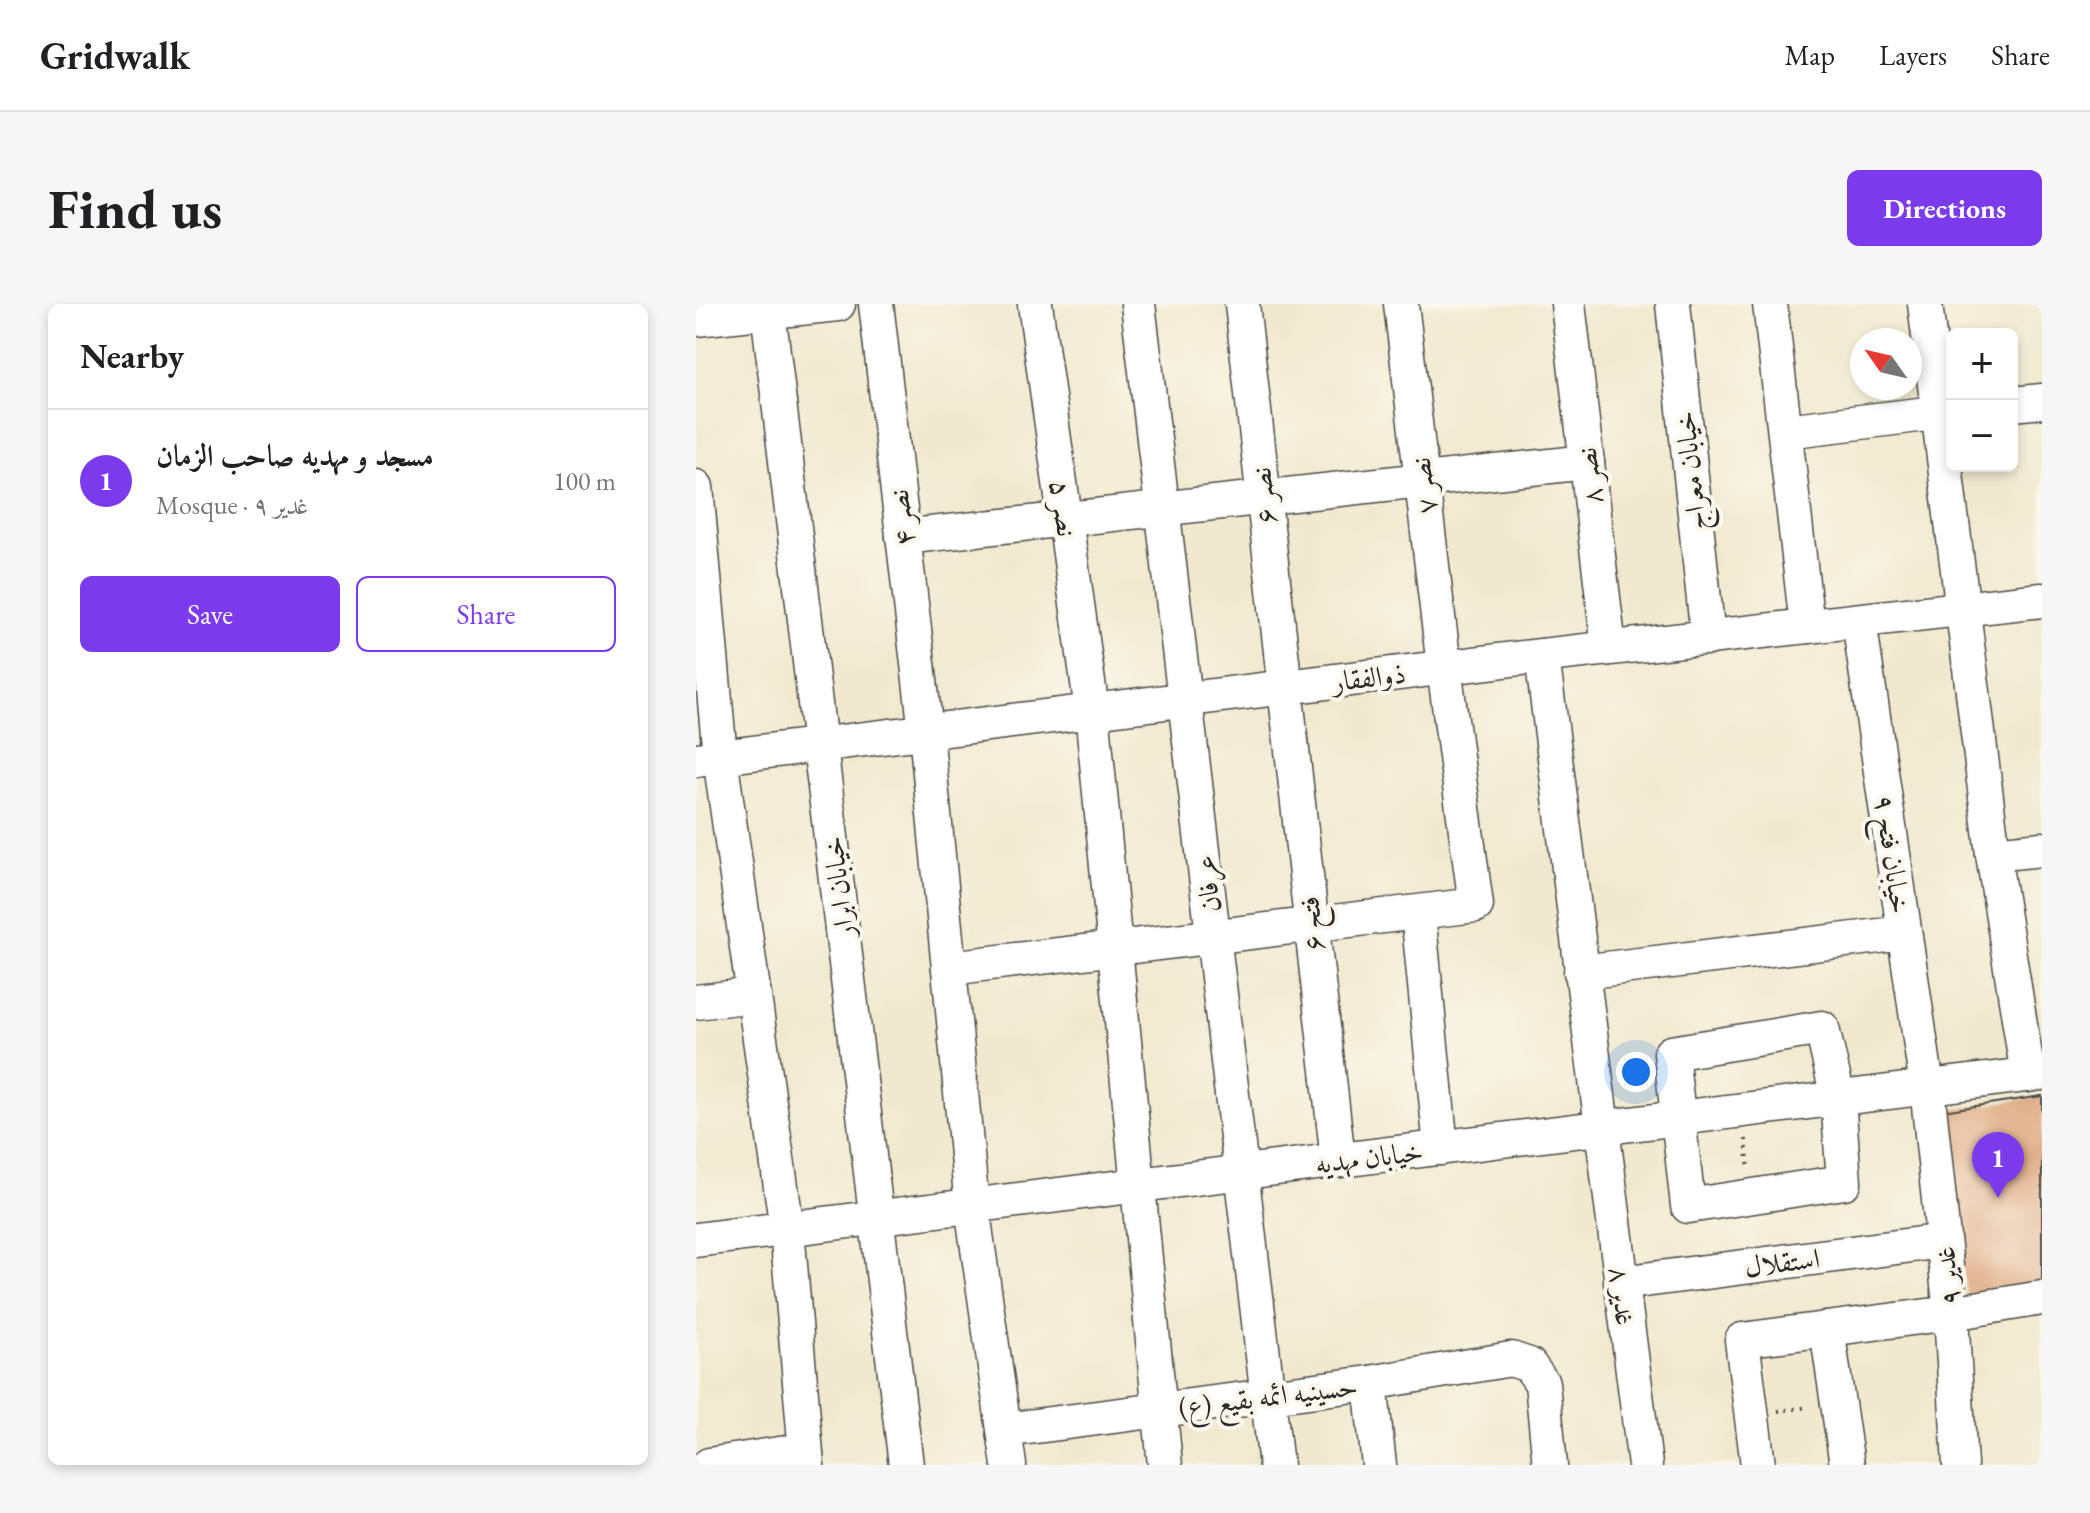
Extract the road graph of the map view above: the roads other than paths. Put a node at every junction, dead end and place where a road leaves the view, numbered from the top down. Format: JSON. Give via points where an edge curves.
{"nodes":[{"id":1,"x":838,"y":304,"type":"edge"},
{"id":2,"x":876,"y":304,"type":"edge"},
{"id":3,"x":1035,"y":304,"type":"edge"},
{"id":4,"x":1138,"y":304,"type":"edge"},
{"id":5,"x":1242,"y":304,"type":"edge"},
{"id":6,"x":1401,"y":304,"type":"edge"},
{"id":7,"x":1568,"y":304,"type":"edge"},
{"id":8,"x":1673,"y":304,"type":"edge"},
{"id":9,"x":1770,"y":304,"type":"edge"},
{"id":10,"x":1925,"y":304,"type":"edge"},
{"id":11,"x":768,"y":310,"type":"junction"},
{"id":12,"x":696,"y":319,"type":"edge"},
{"id":13,"x":2042,"y":401,"type":"edge"},
{"id":14,"x":2018,"y":403,"type":"edge"},
{"id":15,"x":1945,"y":412,"type":"edge"},
{"id":16,"x":1785,"y":431,"type":"junction"},
{"id":17,"x":1587,"y":462,"type":"junction"},
{"id":18,"x":1422,"y":480,"type":"junction"},
{"id":19,"x":696,"y":487,"type":"edge"},
{"id":20,"x":1264,"y":498,"type":"junction"},
{"id":21,"x":1162,"y":509,"type":"junction"},
{"id":22,"x":1065,"y":520,"type":"junction"},
{"id":23,"x":903,"y":537,"type":"junction"},
{"id":24,"x":699,"y":563,"type":"edge"},
{"id":25,"x":2042,"y":600,"type":"edge"},
{"id":26,"x":1963,"y":609,"type":"junction"},
{"id":27,"x":1859,"y":621,"type":"junction"},
{"id":28,"x":1807,"y":626,"type":"junction"},
{"id":29,"x":1708,"y":638,"type":"junction"},
{"id":30,"x":1609,"y":648,"type":"junction"},
{"id":31,"x":1542,"y":656,"type":"junction"},
{"id":32,"x":1444,"y":667,"type":"junction"},
{"id":33,"x":1285,"y":687,"type":"junction"},
{"id":34,"x":1185,"y":700,"type":"junction"},
{"id":35,"x":1092,"y":711,"type":"junction"},
{"id":36,"x":926,"y":732,"type":"junction"},
{"id":37,"x":821,"y":745,"type":"junction"},
{"id":38,"x":708,"y":759,"type":"edge"},
{"id":39,"x":2042,"y":849,"type":"edge"},
{"id":40,"x":1993,"y":854,"type":"junction"},
{"id":41,"x":1418,"y":913,"type":"junction"},
{"id":42,"x":1312,"y":925,"type":"junction"},
{"id":43,"x":1904,"y":933,"type":"junction"},
{"id":44,"x":1213,"y":937,"type":"junction"},
{"id":45,"x":1116,"y":949,"type":"junction"},
{"id":46,"x":949,"y":968,"type":"junction"},
{"id":47,"x":1581,"y":972,"type":"junction"},
{"id":48,"x":754,"y":995,"type":"junction"},
{"id":49,"x":696,"y":1002,"type":"edge"},
{"id":50,"x":2035,"y":1074,"type":"edge"},
{"id":51,"x":1927,"y":1087,"type":"junction"},
{"id":52,"x":1838,"y":1098,"type":"junction"},
{"id":53,"x":1678,"y":1118,"type":"junction"},
{"id":54,"x":1601,"y":1128,"type":"junction"},
{"id":55,"x":1441,"y":1148,"type":"junction"},
{"id":56,"x":1338,"y":1160,"type":"junction"},
{"id":57,"x":1241,"y":1172,"type":"junction"},
{"id":58,"x":1139,"y":1185,"type":"junction"},
{"id":59,"x":972,"y":1206,"type":"junction"},
{"id":60,"x":877,"y":1218,"type":"junction"},
{"id":61,"x":787,"y":1229,"type":"junction"},
{"id":62,"x":696,"y":1240,"type":"edge"},
{"id":63,"x":1943,"y":1241,"type":"junction"},
{"id":64,"x":1621,"y":1283,"type":"junction"},
{"id":65,"x":2042,"y":1298,"type":"edge"},
{"id":66,"x":1951,"y":1313,"type":"junction"},
{"id":67,"x":1827,"y":1329,"type":"junction"},
{"id":68,"x":1370,"y":1383,"type":"junction"},
{"id":69,"x":1267,"y":1395,"type":"junction"},
{"id":70,"x":1158,"y":1410,"type":"junction"},
{"id":71,"x":1005,"y":1430,"type":"junction"},
{"id":72,"x":806,"y":1458,"type":"edge"},
{"id":73,"x":709,"y":1465,"type":"edge"},
{"id":74,"x":906,"y":1465,"type":"edge"},
{"id":75,"x":1009,"y":1465,"type":"edge"},
{"id":76,"x":1165,"y":1465,"type":"edge"},
{"id":77,"x":1276,"y":1465,"type":"edge"},
{"id":78,"x":1379,"y":1465,"type":"edge"},
{"id":79,"x":1550,"y":1465,"type":"edge"},
{"id":80,"x":1645,"y":1465,"type":"edge"},
{"id":81,"x":1758,"y":1465,"type":"edge"},
{"id":82,"x":1847,"y":1465,"type":"edge"},
{"id":83,"x":1960,"y":1465,"type":"edge"}],
"edges":[{"from":1,"to":11,"type":"street"},
{"from":2,"to":23,"type":"street","name":"نصر ۴"},
{"from":3,"to":22,"type":"street","name":"نصر ۵"},
{"from":4,"to":21,"type":"street","name":"عرفان"},
{"from":5,"to":20,"type":"street","name":"نصر ۶"},
{"from":6,"to":18,"type":"street","name":"نصر ۷"},
{"from":7,"to":17,"type":"street","name":"نصر ۸"},
{"from":8,"to":29,"type":"street","name":"خیابان معراج"},
{"from":9,"to":16,"type":"street"},
{"from":10,"to":15,"type":"street"},
{"from":11,"to":12,"type":"street"},
{"from":11,"to":37,"type":"street","name":"خیابان ابرار"},
{"from":13,"to":14,"type":"street"},
{"from":15,"to":16,"type":"street"},
{"from":15,"to":26,"type":"street"},
{"from":16,"to":28,"type":"street"},
{"from":17,"to":18,"type":"street"},
{"from":17,"to":30,"type":"street","name":"نصر ۸"},
{"from":18,"to":20,"type":"street"},
{"from":18,"to":32,"type":"street","name":"نصر ۷"},
{"from":19,"to":24,"type":"street"},
{"from":20,"to":21,"type":"street"},
{"from":20,"to":33,"type":"street","name":"نصر ۶"},
{"from":21,"to":22,"type":"street"},
{"from":21,"to":34,"type":"street","name":"عرفان"},
{"from":22,"to":23,"type":"street"},
{"from":22,"to":35,"type":"street","name":"نصر ۵"},
{"from":23,"to":36,"type":"street","name":"نصر ۴"},
{"from":24,"to":38,"type":"street"},
{"from":25,"to":26,"type":"street","name":"ذوالفقار"},
{"from":26,"to":27,"type":"street","name":"ذوالفقار"},
{"from":26,"to":40,"type":"street"},
{"from":27,"to":28,"type":"street","name":"ذوالفقار"},
{"from":27,"to":43,"type":"street","name":"خیابان فتح ۹"},
{"from":28,"to":29,"type":"street","name":"ذوالفقار"},
{"from":29,"to":30,"type":"street","name":"ذوالفقار"},
{"from":30,"to":31,"type":"street","name":"ذوالفقار"},
{"from":31,"to":32,"type":"street","name":"ذوالفقار"},
{"from":31,"to":47,"type":"street","name":"غدیر ۸"},
{"from":32,"to":33,"type":"street","name":"ذوالفقار"},
{"from":32,"to":41,"type":"street","name":"نصر ۷","via":[[1476,905]]},
{"from":33,"to":34,"type":"street","name":"ذوالفقار"},
{"from":33,"to":42,"type":"street","name":"فتح ۶"},
{"from":34,"to":35,"type":"street","name":"ذوالفقار"},
{"from":34,"to":44,"type":"street","name":"عرفان"},
{"from":35,"to":36,"type":"street","name":"ذوالفقار"},
{"from":35,"to":45,"type":"street","name":"نصر ۵"},
{"from":36,"to":37,"type":"street","name":"ذوالفقار"},
{"from":36,"to":46,"type":"street","name":"نصر ۴"},
{"from":37,"to":38,"type":"street","name":"ذوالفقار"},
{"from":37,"to":60,"type":"street","name":"خیابان ابرار"},
{"from":38,"to":48,"type":"street"},
{"from":39,"to":40,"type":"street"},
{"from":40,"to":50,"type":"street"},
{"from":41,"to":42,"type":"street"},
{"from":41,"to":55,"type":"street"},
{"from":42,"to":44,"type":"street"},
{"from":42,"to":56,"type":"street","name":"فتح ۶"},
{"from":43,"to":47,"type":"street"},
{"from":43,"to":51,"type":"street","name":"خیابان فتح ۹"},
{"from":44,"to":45,"type":"street"},
{"from":44,"to":57,"type":"street","name":"عرفان"},
{"from":45,"to":46,"type":"street"},
{"from":45,"to":58,"type":"street","name":"نصر ۵"},
{"from":46,"to":59,"type":"street","name":"نصر ۴"},
{"from":47,"to":54,"type":"street","name":"غدیر ۸"},
{"from":48,"to":49,"type":"street"},
{"from":48,"to":61,"type":"street"},
{"from":50,"to":51,"type":"street","name":"خیابان مهدیه"},
{"from":51,"to":52,"type":"street","name":"خیابان مهدیه"},
{"from":51,"to":63,"type":"street","name":"غدیر ۹"},
{"from":52,"to":53,"type":"street","name":"خیابان مهدیه"},
{"from":52,"to":53,"type":"street","via":[[1822,1028],[1671,1053]]},
{"from":52,"to":53,"type":"street","via":[[1844,1182],[1688,1206]]},
{"from":53,"to":54,"type":"street","name":"خیابان مهدیه"},
{"from":54,"to":55,"type":"street","name":"خیابان مهدیه"},
{"from":54,"to":64,"type":"street","name":"غدیر ۸"},
{"from":55,"to":56,"type":"street","name":"خیابان مهدیه"},
{"from":56,"to":57,"type":"street","name":"خیابان مهدیه"},
{"from":57,"to":58,"type":"street","name":"خیابان مهدیه"},
{"from":57,"to":69,"type":"street","name":"عرفان"},
{"from":58,"to":59,"type":"street","name":"خیابان مهدیه"},
{"from":58,"to":70,"type":"street","name":"نصر ۵"},
{"from":59,"to":60,"type":"street","name":"خیابان مهدیه"},
{"from":59,"to":71,"type":"street","name":"نصر ۴"},
{"from":60,"to":61,"type":"street","name":"خیابان مهدیه"},
{"from":60,"to":74,"type":"street","name":"خیابان ابرار"},
{"from":61,"to":62,"type":"street","name":"خیابان مهدیه"},
{"from":61,"to":72,"type":"street"},
{"from":63,"to":64,"type":"street","name":"استقلال"},
{"from":63,"to":66,"type":"street","name":"غدیر ۹"},
{"from":64,"to":80,"type":"street","name":"غدیر ۸"},
{"from":65,"to":66,"type":"street"},
{"from":66,"to":67,"type":"street"},
{"from":66,"to":83,"type":"street","name":"غدیر ۹"},
{"from":67,"to":81,"type":"street","via":[[1742,1340]]},
{"from":67,"to":82,"type":"street"},
{"from":68,"to":69,"type":"street","name":"حسینیه ائمه بقیع (ع)"},
{"from":68,"to":78,"type":"street"},
{"from":68,"to":79,"type":"street","name":"حسینیه ائمه بقیع (ع)","via":[[1511,1359],[1529,1365],[1542,1383]]},
{"from":69,"to":70,"type":"street","name":"حسینیه ائمه بقیع (ع)"},
{"from":69,"to":77,"type":"street","name":"عرفان"},
{"from":70,"to":71,"type":"street","name":"حسینیه ائمه بقیع (ع)"},
{"from":70,"to":76,"type":"street","name":"نصر ۵"},
{"from":71,"to":75,"type":"street","name":"نصر ۴"},
{"from":72,"to":73,"type":"street"}]}
